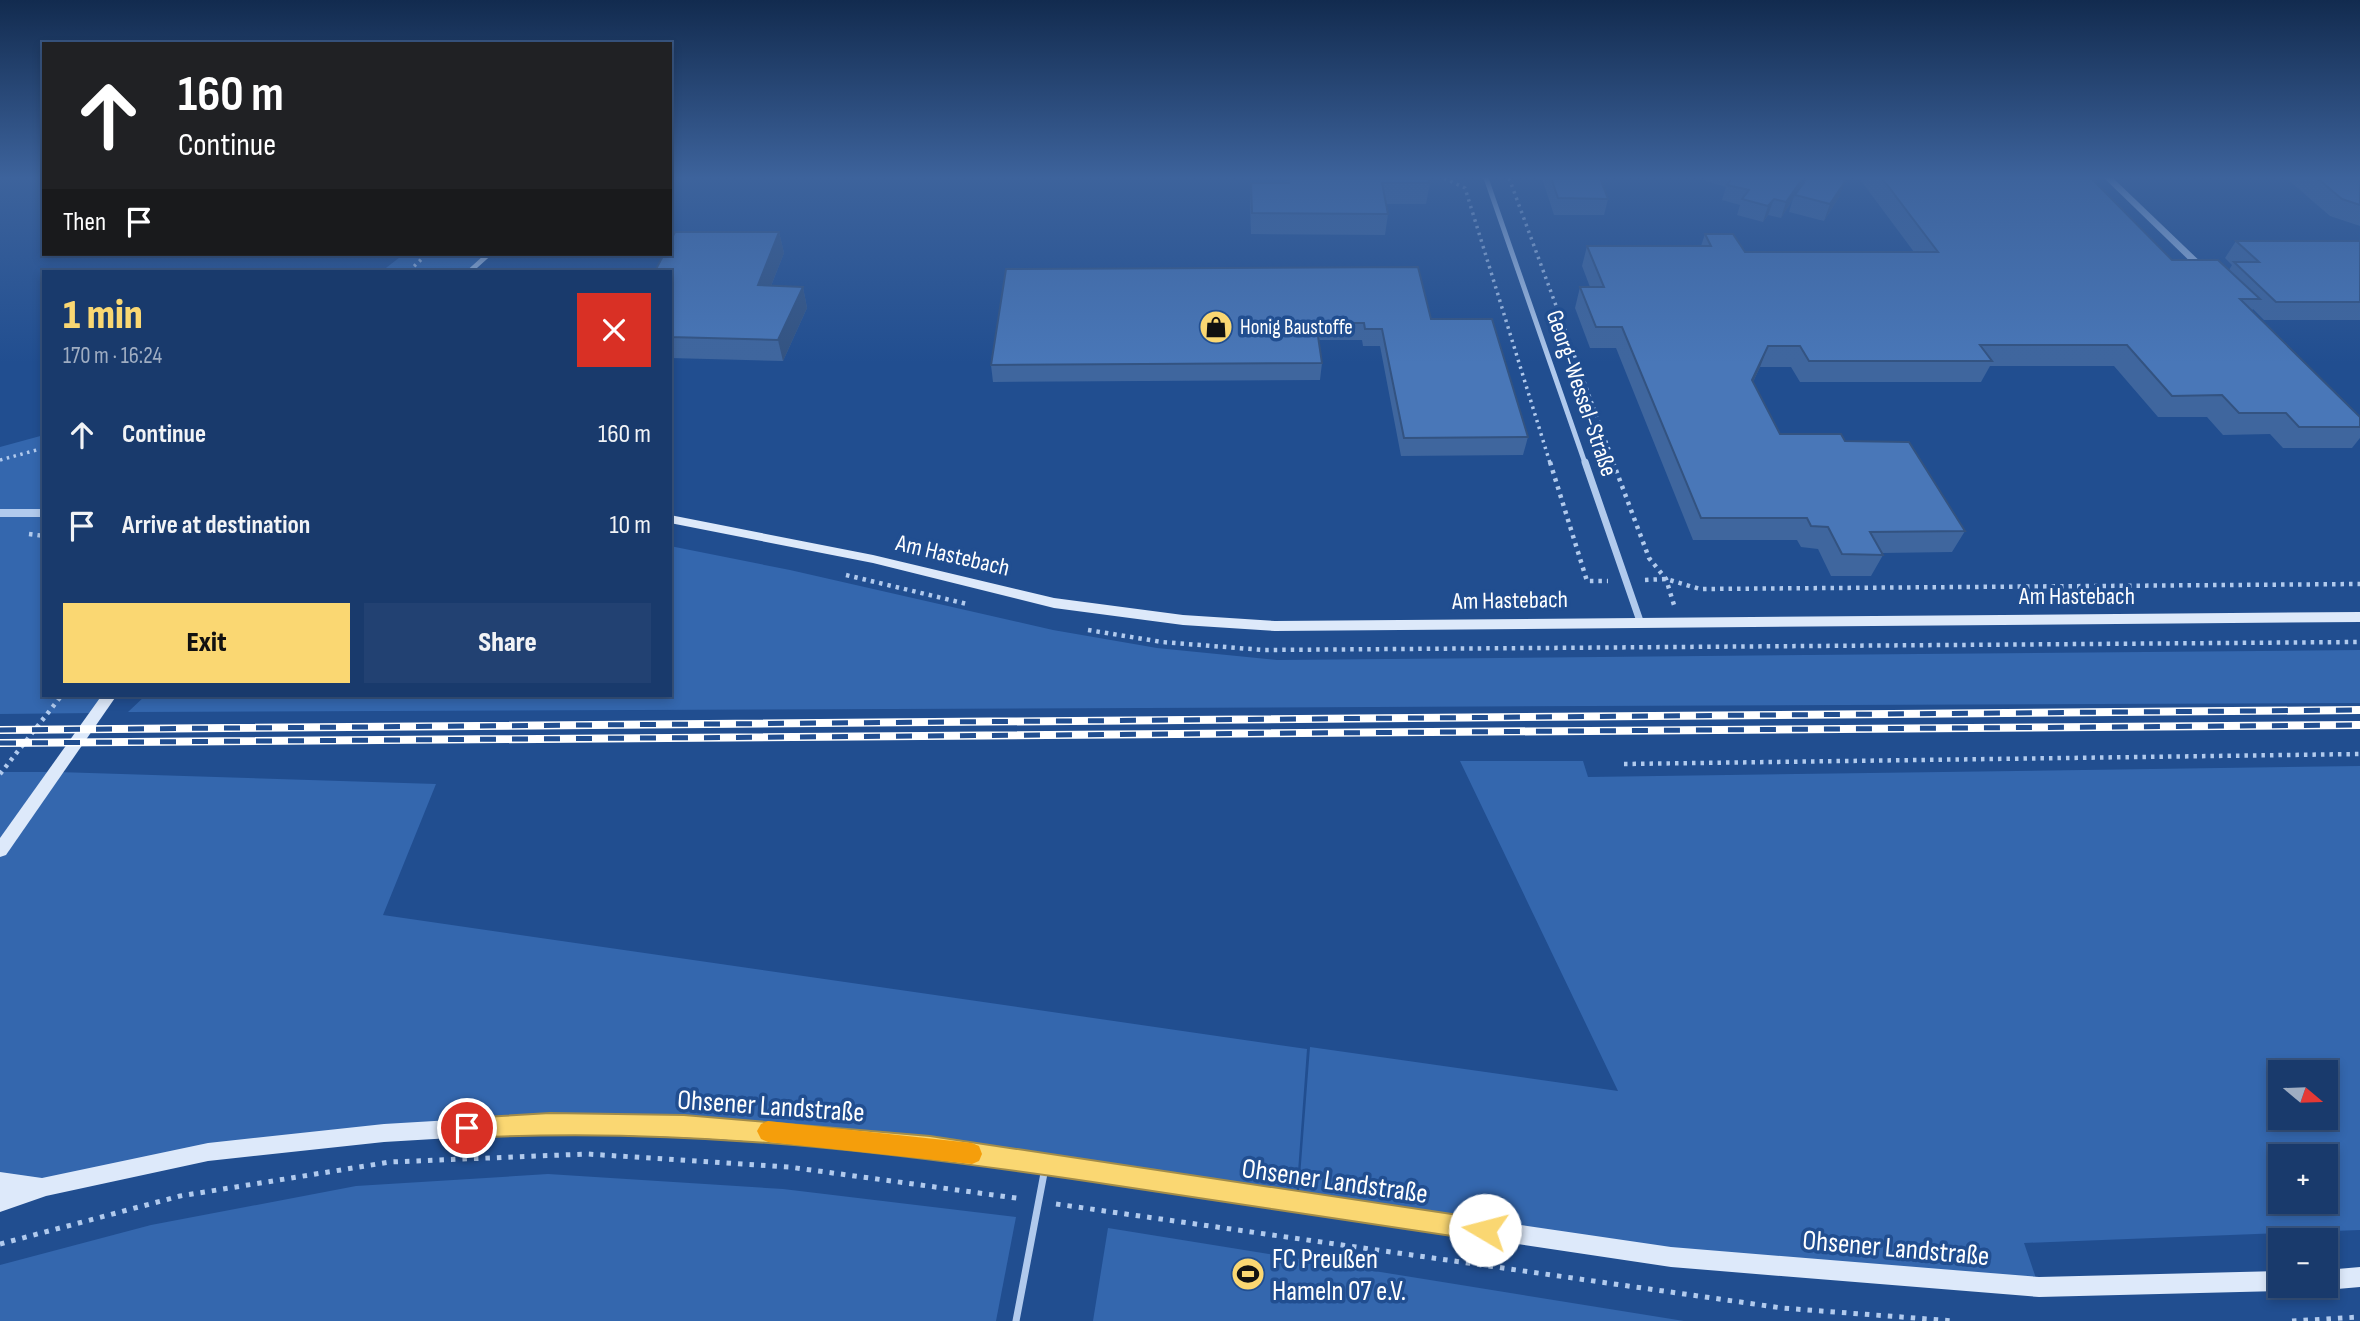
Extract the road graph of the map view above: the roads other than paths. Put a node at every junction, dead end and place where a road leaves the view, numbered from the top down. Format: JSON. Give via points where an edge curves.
{"nodes":[{"id":1,"x":1508,"y":240,"type":"edge"},
{"id":2,"x":2172,"y":240,"type":"edge"},
{"id":3,"x":487,"y":256,"type":"edge"},
{"id":4,"x":471,"y":270,"type":"edge"},
{"id":5,"x":2211,"y":277,"type":"edge"},
{"id":6,"x":0,"y":513,"type":"edge"},
{"id":7,"x":42,"y":513,"type":"edge"},
{"id":8,"x":672,"y":519,"type":"edge"},
{"id":9,"x":2360,"y":617,"type":"edge"},
{"id":10,"x":1640,"y":621,"type":"junction"},
{"id":11,"x":109,"y":697,"type":"edge"},
{"id":12,"x":0,"y":850,"type":"edge"},
{"id":13,"x":1046,"y":1165,"type":"junction"},
{"id":14,"x":0,"y":1182,"type":"edge"},
{"id":15,"x":46,"y":1186,"type":"junction"},
{"id":16,"x":0,"y":1202,"type":"edge"},
{"id":17,"x":2360,"y":1277,"type":"edge"},
{"id":18,"x":2338,"y":1278,"type":"edge"},
{"id":19,"x":2268,"y":1281,"type":"edge"},
{"id":20,"x":1016,"y":1321,"type":"edge"}],
"edges":[{"from":1,"to":10,"type":"street","name":"Georg-Wessel-Straße"},
{"from":2,"to":5,"type":"street"},
{"from":3,"to":4,"type":"street"},
{"from":6,"to":7,"type":"street"},
{"from":8,"to":10,"type":"main road","name":"Am Hastebach","via":[[873,559],[1054,603],[1183,620],[1275,626]]},
{"from":9,"to":10,"type":"main road","name":"Am Hastebach"},
{"from":11,"to":12,"type":"main road"},
{"from":13,"to":15,"type":"main road","name":"Ohsener Landstraße","via":[[811,1135],[684,1125],[550,1123],[384,1133],[208,1152]]},
{"from":13,"to":19,"type":"main road","name":"Ohsener Landstraße","via":[[1671,1257],[2039,1287]]},
{"from":13,"to":20,"type":"lane"},
{"from":14,"to":15,"type":"main road"},
{"from":15,"to":16,"type":"main road"},
{"from":17,"to":18,"type":"main road"}]}
